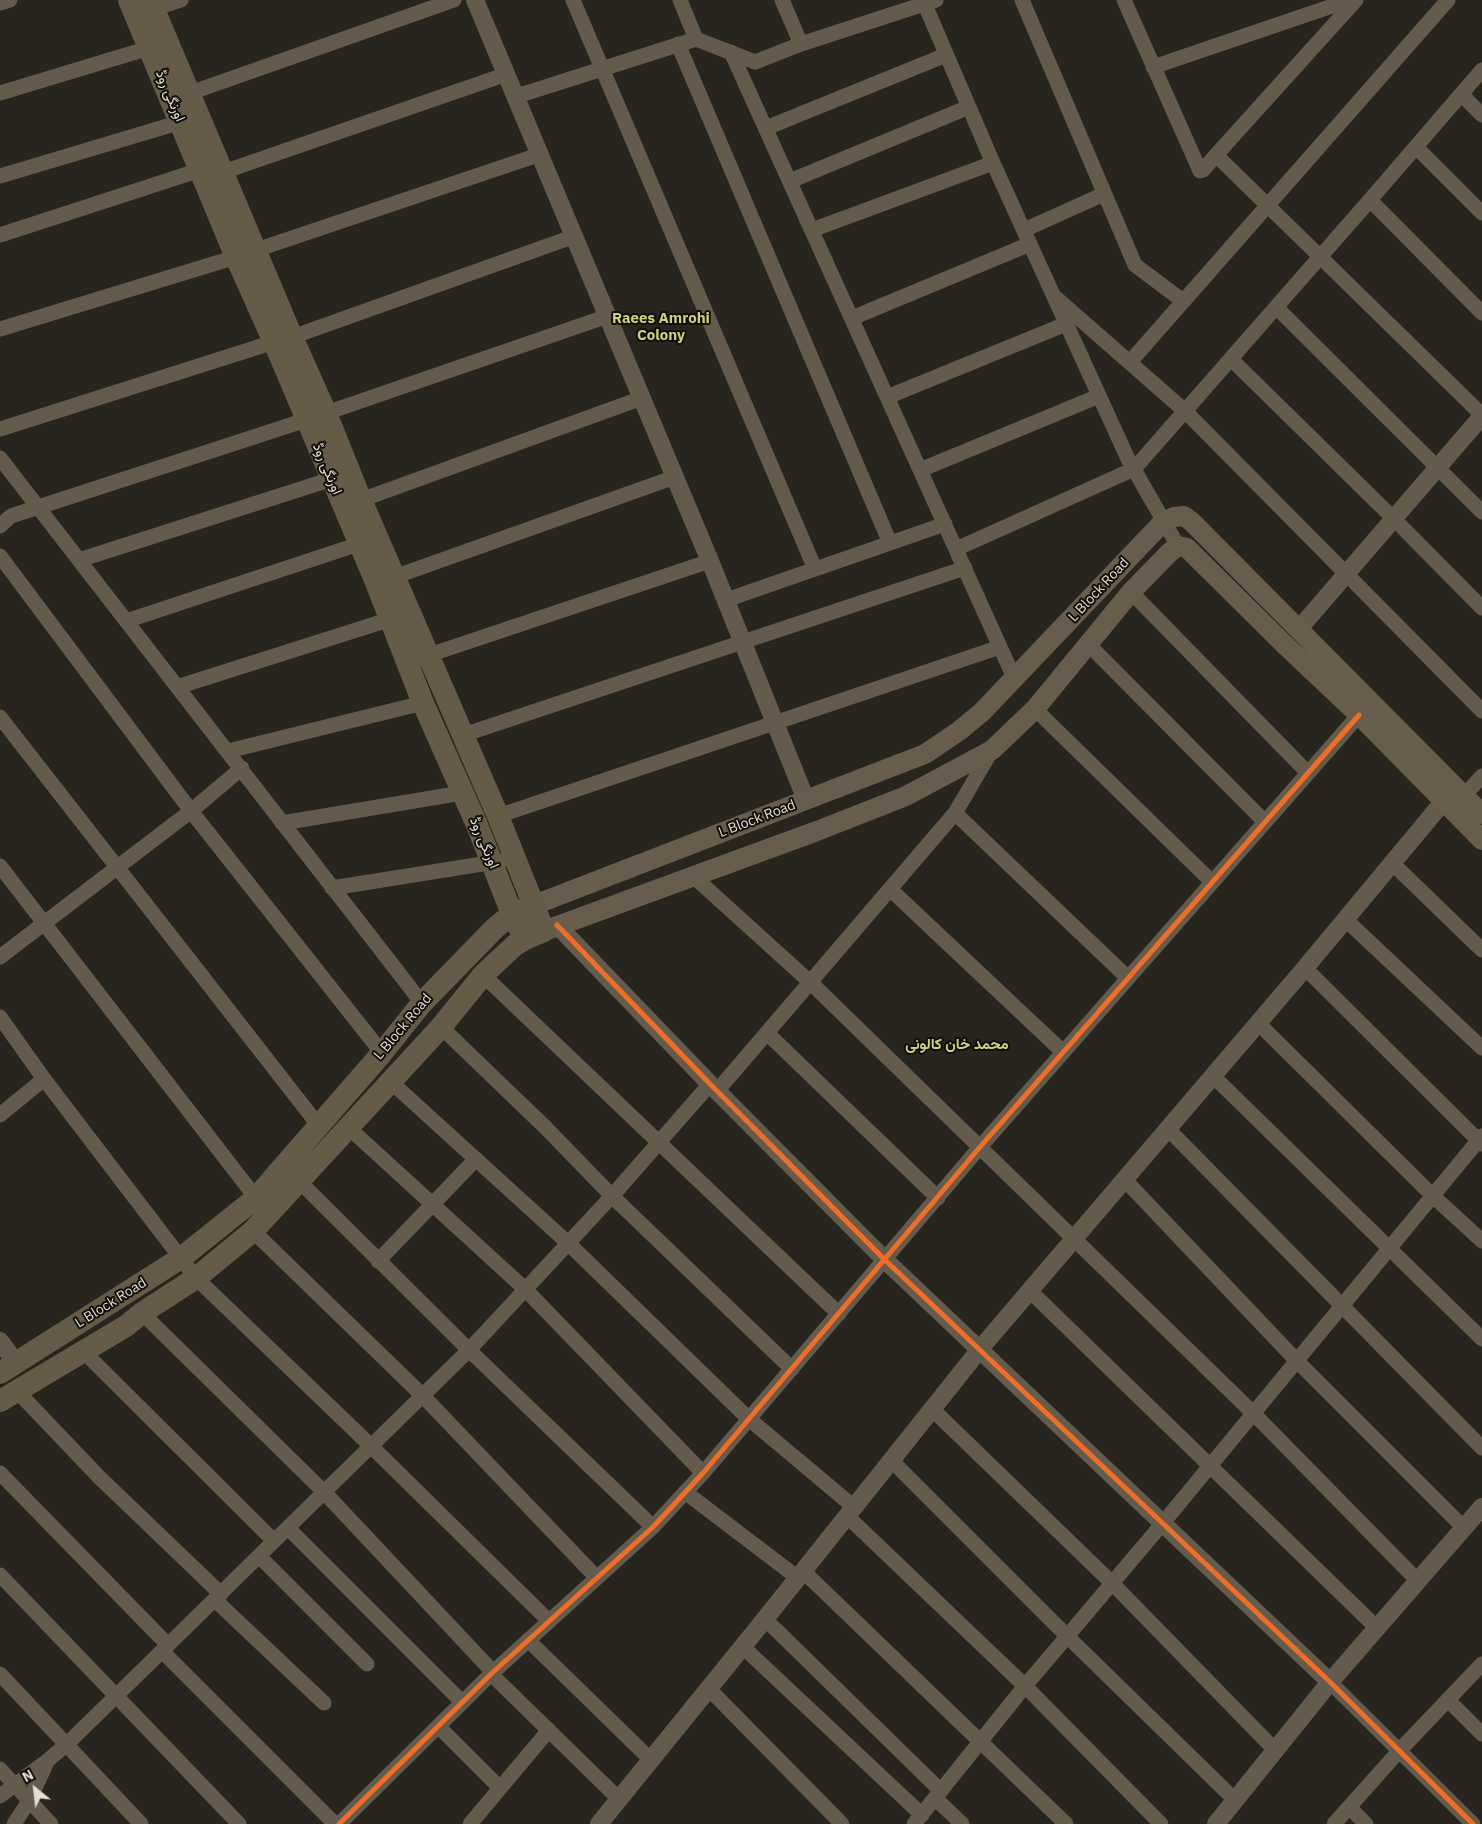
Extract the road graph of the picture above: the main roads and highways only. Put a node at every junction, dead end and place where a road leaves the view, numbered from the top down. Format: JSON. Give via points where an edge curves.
{"nodes":[{"id":1,"x":129,"y":0,"type":"edge"},
{"id":2,"x":152,"y":5,"type":"edge"},
{"id":3,"x":246,"y":254,"type":"junction"},
{"id":4,"x":316,"y":416,"type":"junction"},
{"id":5,"x":1482,"y":814,"type":"edge"},
{"id":6,"x":1482,"y":840,"type":"edge"},
{"id":7,"x":534,"y":905,"type":"junction"},
{"id":8,"x":512,"y":914,"type":"junction"},
{"id":9,"x":542,"y":932,"type":"junction"},
{"id":10,"x":8,"y":1368,"type":"edge"},
{"id":11,"x":9,"y":1396,"type":"edge"}],
"edges":[{"from":1,"to":3,"type":"main road","name":"اورنگی روڈ","via":[[200,170]]},
{"from":2,"to":3,"type":"main road","name":"اورنگی روڈ","via":[[223,172]]},
{"from":3,"to":4,"type":"main road","name":"اورنگی روڈ"},
{"from":4,"to":7,"type":"main road","name":"اورنگی روڈ","via":[[361,500]]},
{"from":4,"to":8,"type":"main road","name":"اورنگی روڈ","via":[[332,479]]},
{"from":5,"to":7,"type":"main road","name":"L Block Road","via":[[1184,516],[1163,522],[1015,680],[959,731],[925,754]]},
{"from":6,"to":9,"type":"main road","name":"L Block Road","via":[[1187,548],[1178,546],[1131,592],[1035,709],[992,750],[906,796]]},
{"from":7,"to":8,"type":"main road","name":"L Block Road"},
{"from":7,"to":9,"type":"main road","name":"اورنگی روڈ"},
{"from":8,"to":9,"type":"main road","name":"اورنگی روڈ"},
{"from":8,"to":10,"type":"main road","name":"L Block Road","via":[[422,1002],[256,1198],[181,1258]]},
{"from":9,"to":11,"type":"main road","name":"L Block Road","via":[[515,945],[483,976],[253,1232],[196,1278],[126,1326]]}]}
